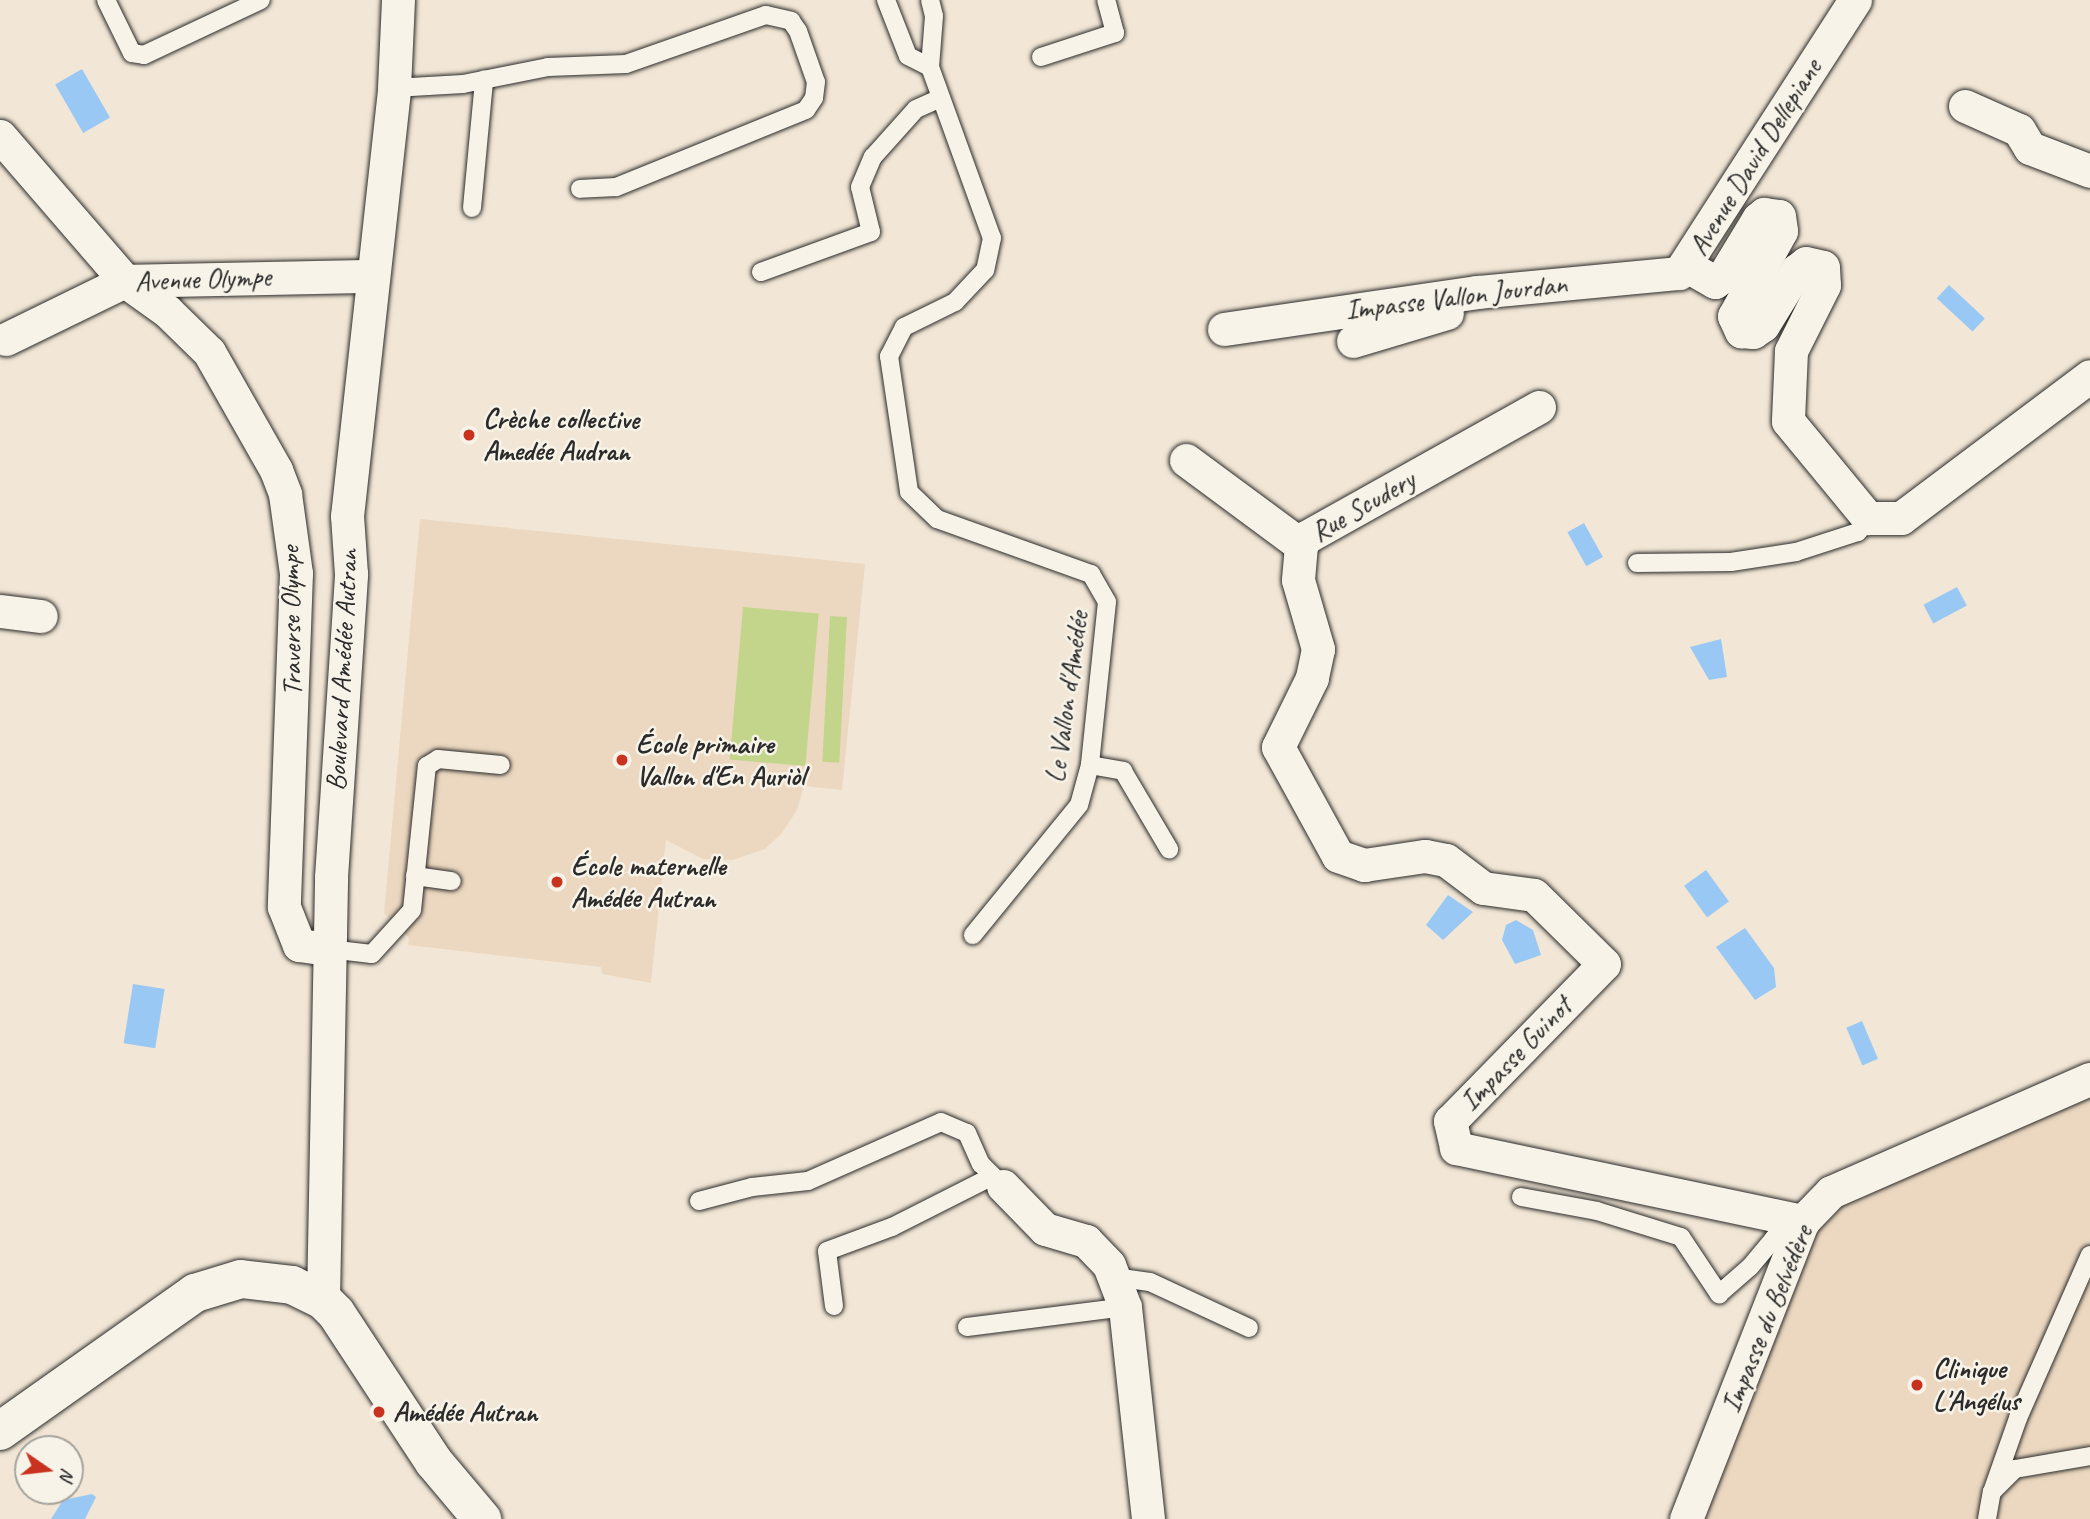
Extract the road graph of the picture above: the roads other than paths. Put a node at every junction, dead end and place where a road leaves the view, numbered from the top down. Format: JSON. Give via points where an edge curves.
{"nodes":[{"id":1,"x":106,"y":0,"type":"edge"},
{"id":2,"x":261,"y":0,"type":"edge"},
{"id":3,"x":398,"y":0,"type":"edge"},
{"id":4,"x":886,"y":0,"type":"edge"},
{"id":5,"x":930,"y":0,"type":"edge"},
{"id":6,"x":1106,"y":0,"type":"edge"},
{"id":7,"x":1855,"y":0,"type":"edge"},
{"id":8,"x":1041,"y":57,"type":"dead end"},
{"id":9,"x":930,"y":68,"type":"junction"},
{"id":10,"x":484,"y":80,"type":"junction"},
{"id":11,"x":394,"y":88,"type":"junction"},
{"id":12,"x":941,"y":98,"type":"junction"},
{"id":13,"x":1965,"y":106,"type":"dead end"},
{"id":14,"x":0,"y":136,"type":"edge"},
{"id":15,"x":2090,"y":171,"type":"edge"},
{"id":16,"x":580,"y":189,"type":"dead end"},
{"id":17,"x":472,"y":208,"type":"dead end"},
{"id":18,"x":1687,"y":266,"type":"junction"},
{"id":19,"x":761,"y":272,"type":"dead end"},
{"id":20,"x":372,"y":276,"type":"junction"},
{"id":21,"x":125,"y":281,"type":"junction"},
{"id":22,"x":1477,"y":292,"type":"junction"},
{"id":23,"x":1224,"y":329,"type":"dead end"},
{"id":24,"x":6,"y":339,"type":"dead end"},
{"id":25,"x":1353,"y":341,"type":"dead end"},
{"id":26,"x":2090,"y":376,"type":"edge"},
{"id":27,"x":1539,"y":407,"type":"dead end"},
{"id":28,"x":1186,"y":460,"type":"dead end"},
{"id":29,"x":1868,"y":518,"type":"junction"},
{"id":30,"x":1301,"y":545,"type":"junction"},
{"id":31,"x":1637,"y":563,"type":"dead end"},
{"id":32,"x":0,"y":611,"type":"edge"},
{"id":33,"x":41,"y":616,"type":"dead end"},
{"id":34,"x":501,"y":765,"type":"dead end"},
{"id":35,"x":1090,"y":765,"type":"junction"},
{"id":36,"x":1169,"y":849,"type":"dead end"},
{"id":37,"x":1338,"y":856,"type":"joint"},
{"id":38,"x":415,"y":876,"type":"junction"},
{"id":39,"x":452,"y":881,"type":"dead end"},
{"id":40,"x":973,"y":935,"type":"dead end"},
{"id":41,"x":329,"y":949,"type":"junction"},
{"id":42,"x":2090,"y":1079,"type":"edge"},
{"id":43,"x":998,"y":1181,"type":"junction"},
{"id":44,"x":1521,"y":1197,"type":"dead end"},
{"id":45,"x":699,"y":1201,"type":"dead end"},
{"id":46,"x":1800,"y":1230,"type":"junction"},
{"id":47,"x":2090,"y":1255,"type":"edge"},
{"id":48,"x":1119,"y":1292,"type":"junction"},
{"id":49,"x":323,"y":1300,"type":"junction"},
{"id":50,"x":834,"y":1306,"type":"dead end"},
{"id":51,"x":967,"y":1327,"type":"dead end"},
{"id":52,"x":1249,"y":1328,"type":"dead end"},
{"id":53,"x":0,"y":1431,"type":"edge"},
{"id":54,"x":2090,"y":1456,"type":"edge"},
{"id":55,"x":1992,"y":1492,"type":"junction"},
{"id":56,"x":482,"y":1519,"type":"edge"},
{"id":57,"x":1148,"y":1519,"type":"edge"},
{"id":58,"x":1686,"y":1519,"type":"edge"},
{"id":59,"x":1987,"y":1519,"type":"edge"}],
"edges":[{"from":1,"to":2,"type":"lane","via":[[132,53],[144,55]]},
{"from":3,"to":11,"type":"street","name":"Boulevard Amédée Autran"},
{"from":4,"to":9,"type":"lane","via":[[908,56]]},
{"from":5,"to":9,"type":"lane","via":[[934,16]]},
{"from":6,"to":8,"type":"lane","via":[[1115,33]]},
{"from":7,"to":18,"type":"street","name":"Avenue David Dellepiane"},
{"from":9,"to":12,"type":"lane","name":"Le Vallon d'Amédée"},
{"from":10,"to":11,"type":"lane"},
{"from":10,"to":16,"type":"lane","via":[[548,67],[626,64],[766,15],[791,21],[798,30],[816,82],[806,110],[616,187]]},
{"from":10,"to":17,"type":"lane"},
{"from":11,"to":20,"type":"street","name":"Boulevard Amédée Autran"},
{"from":12,"to":19,"type":"lane","via":[[916,108],[873,157],[860,187],[872,232]]},
{"from":12,"to":35,"type":"lane","name":"Le Vallon d'Amédée","via":[[992,238],[985,270],[956,302],[904,327],[889,356],[909,492],[937,519],[1091,574],[1107,602]]},
{"from":13,"to":15,"type":"street","via":[[2018,130],[2029,148]]},
{"from":14,"to":21,"type":"street"},
{"from":18,"to":22,"type":"street","name":"Impasse Vallon Jourdan","via":[[1679,273]]},
{"from":18,"to":29,"type":"street","name":"Avenue David Dellepiane","via":[[1715,282],[1758,219],[1764,214],[1779,216],[1781,232],[1734,316],[1741,331],[1753,332],[1763,326],[1797,270],[1806,263],[1823,267],[1824,285],[1791,351],[1787,421]]},
{"from":20,"to":21,"type":"street","name":"Avenue Olympe"},
{"from":20,"to":41,"type":"street","name":"Boulevard Amédée Autran","via":[[347,516],[351,574]]},
{"from":21,"to":24,"type":"street","name":"Avenue Olympe"},
{"from":21,"to":41,"type":"street","name":"Traverse Olympe","via":[[167,311],[209,352],[285,494],[296,573],[285,907],[299,945]]},
{"from":22,"to":23,"type":"street","name":"Impasse Vallon Jourdan"},
{"from":22,"to":25,"type":"street","via":[[1455,310]]},
{"from":26,"to":29,"type":"street","via":[[1900,518]]},
{"from":27,"to":30,"type":"street","name":"Rue Scudery","via":[[1306,537]]},
{"from":28,"to":30,"type":"street"},
{"from":29,"to":31,"type":"lane","via":[[1858,532],[1796,552],[1731,562]]},
{"from":30,"to":37,"type":"street","name":"Rue Scudery","via":[[1298,580],[1318,649],[1312,678],[1278,747]]},
{"from":32,"to":33,"type":"street"},
{"from":34,"to":38,"type":"lane","via":[[438,759],[427,766]]},
{"from":35,"to":36,"type":"lane","via":[[1123,771]]},
{"from":35,"to":40,"type":"lane","name":"Le Vallon d'Amédée","via":[[1079,805]]},
{"from":37,"to":46,"type":"street","name":"Impasse Guinot","via":[[1364,865],[1425,856],[1446,860],[1483,888],[1535,895],[1604,964],[1450,1121],[1456,1148]]},
{"from":38,"to":39,"type":"lane"},
{"from":38,"to":41,"type":"lane","via":[[412,910],[372,954]]},
{"from":41,"to":49,"type":"street","name":"Boulevard Amédée Autran"},
{"from":42,"to":46,"type":"street","name":"Impasse du Belvédère","via":[[1831,1192]]},
{"from":43,"to":45,"type":"lane","via":[[981,1164],[967,1133],[941,1122],[808,1181],[752,1187]]},
{"from":43,"to":48,"type":"street","via":[[1045,1229],[1086,1241],[1109,1265]]},
{"from":43,"to":50,"type":"lane","via":[[827,1251]]},
{"from":44,"to":46,"type":"lane","via":[[1597,1212],[1681,1237],[1719,1294],[1750,1268],[1774,1238]]},
{"from":46,"to":58,"type":"street","name":"Impasse du Belvédère"},
{"from":47,"to":55,"type":"lane","via":[[2018,1418]]},
{"from":48,"to":51,"type":"lane"},
{"from":48,"to":52,"type":"lane","via":[[1150,1282]]},
{"from":48,"to":57,"type":"street"},
{"from":49,"to":53,"type":"street","via":[[271,1281],[241,1279],[215,1284],[195,1293]]},
{"from":49,"to":56,"type":"street","via":[[349,1330],[435,1462]]},
{"from":54,"to":55,"type":"lane","via":[[2015,1469]]},
{"from":55,"to":59,"type":"lane"}]}
